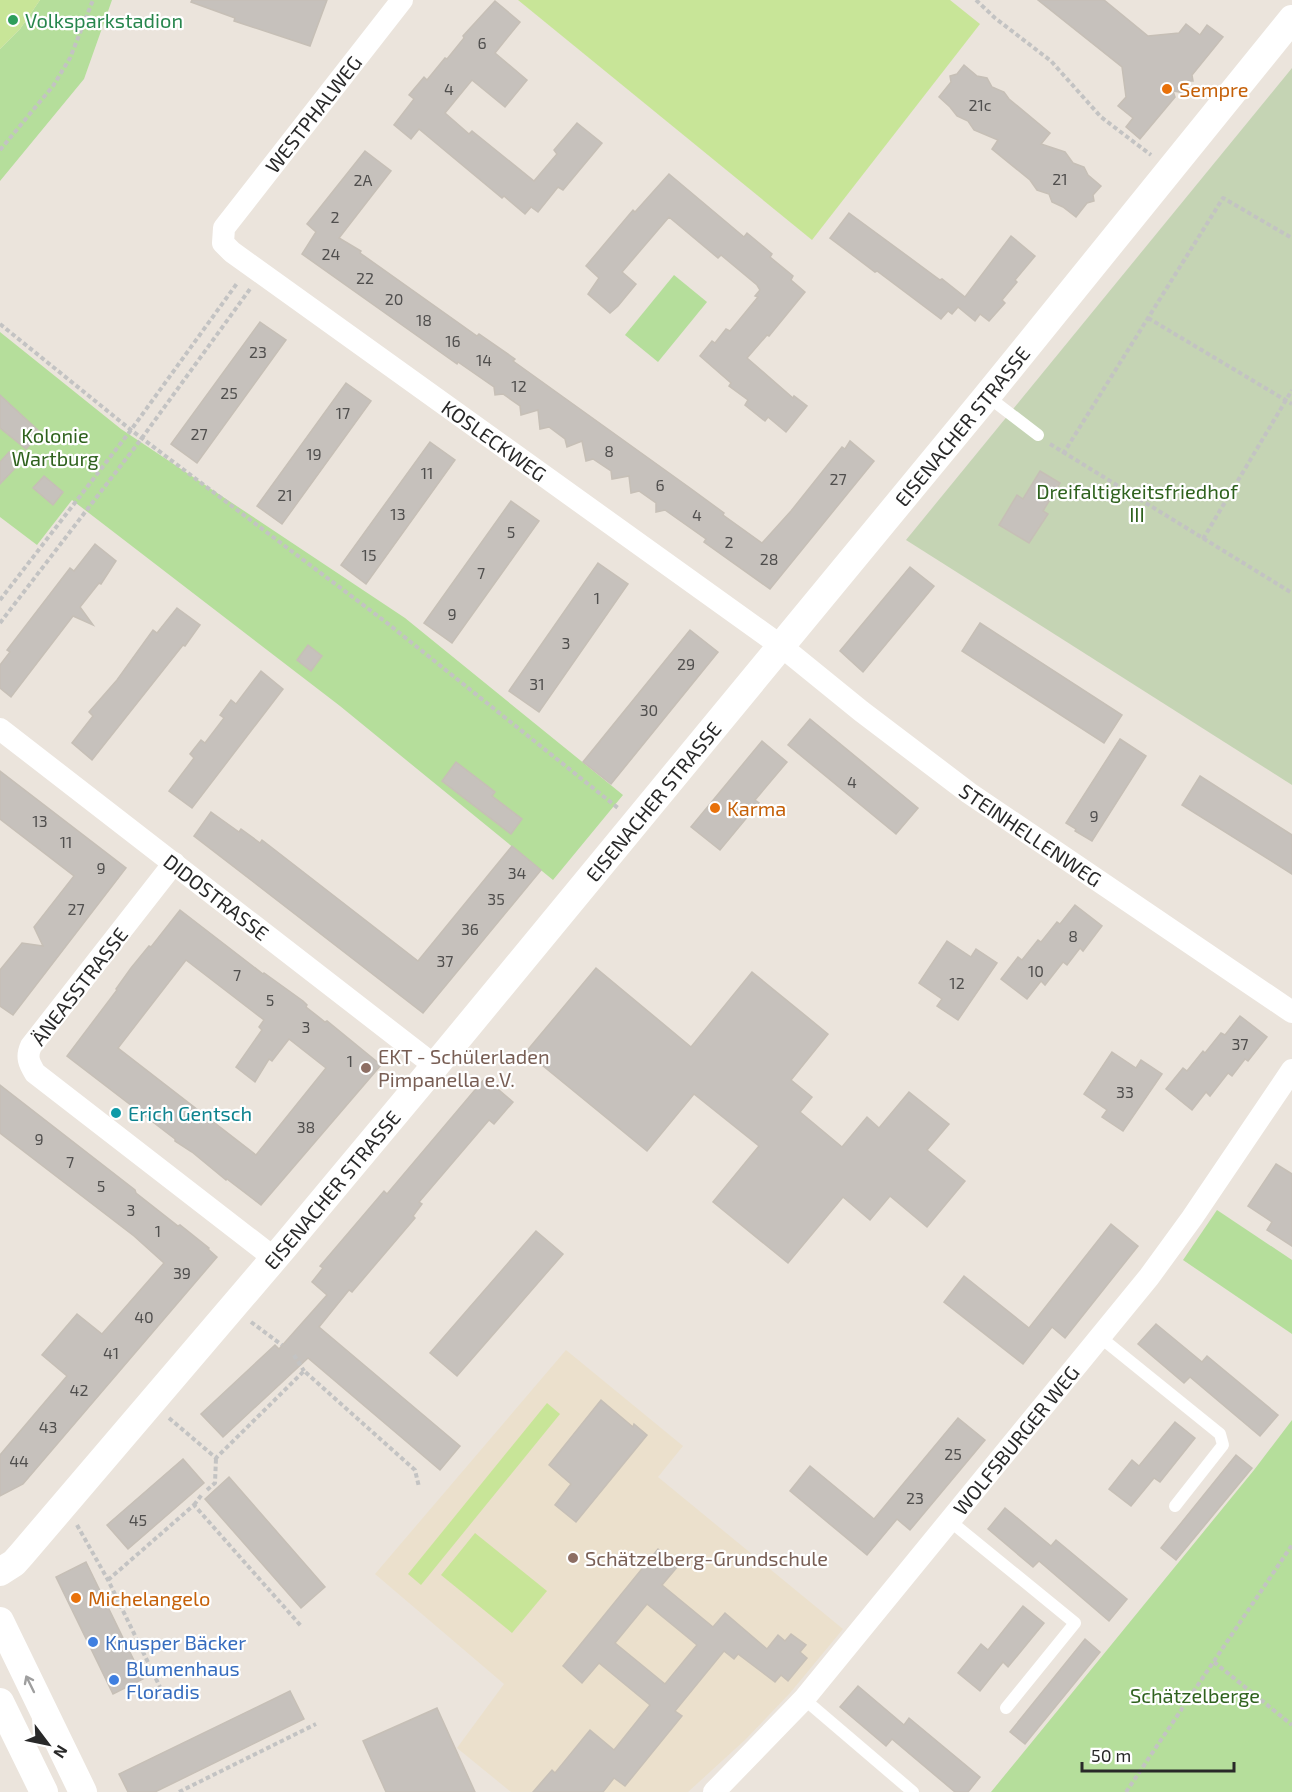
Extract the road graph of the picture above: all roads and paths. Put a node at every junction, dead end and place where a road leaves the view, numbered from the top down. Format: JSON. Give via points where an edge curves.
{"nodes":[{"id":1,"x":93,"y":0,"type":"edge"},
{"id":2,"x":402,"y":0,"type":"edge"},
{"id":3,"x":976,"y":0,"type":"edge"},
{"id":4,"x":1292,"y":19,"type":"edge"},
{"id":5,"x":0,"y":150,"type":"edge"},
{"id":6,"x":1154,"y":158,"type":"dead end"},
{"id":7,"x":224,"y":228,"type":"joint"},
{"id":8,"x":1292,"y":238,"type":"edge"},
{"id":9,"x":261,"y":273,"type":"junction"},
{"id":10,"x":238,"y":282,"type":"dead end"},
{"id":11,"x":1148,"y":318,"type":"junction"},
{"id":12,"x":0,"y":324,"type":"edge"},
{"id":13,"x":1292,"y":390,"type":"edge"},
{"id":14,"x":987,"y":396,"type":"junction"},
{"id":15,"x":1286,"y":401,"type":"junction"},
{"id":16,"x":1292,"y":404,"type":"edge"},
{"id":17,"x":131,"y":430,"type":"junction"},
{"id":18,"x":1038,"y":435,"type":"dead end"},
{"id":19,"x":142,"y":438,"type":"junction"},
{"id":20,"x":1203,"y":539,"type":"junction"},
{"id":21,"x":1292,"y":593,"type":"edge"},
{"id":22,"x":0,"y":600,"type":"edge"},
{"id":23,"x":0,"y":623,"type":"edge"},
{"id":24,"x":781,"y":646,"type":"junction"},
{"id":25,"x":0,"y":729,"type":"edge"},
{"id":26,"x":620,"y":809,"type":"dead end"},
{"id":27,"x":174,"y":863,"type":"junction"},
{"id":28,"x":1292,"y":1012,"type":"edge"},
{"id":29,"x":435,"y":1066,"type":"junction"},
{"id":30,"x":1292,"y":1070,"type":"edge"},
{"id":31,"x":274,"y":1258,"type":"junction"},
{"id":32,"x":251,"y":1322,"type":"dead end"},
{"id":33,"x":1100,"y":1337,"type":"junction"},
{"id":34,"x":282,"y":1345,"type":"dead end"},
{"id":35,"x":294,"y":1355,"type":"dead end"},
{"id":36,"x":304,"y":1371,"type":"junction"},
{"id":37,"x":169,"y":1417,"type":"dead end"},
{"id":38,"x":216,"y":1458,"type":"junction"},
{"id":39,"x":419,"y":1487,"type":"dead end"},
{"id":40,"x":194,"y":1505,"type":"junction"},
{"id":41,"x":1175,"y":1506,"type":"dead end"},
{"id":42,"x":950,"y":1521,"type":"junction"},
{"id":43,"x":77,"y":1524,"type":"dead end"},
{"id":44,"x":1292,"y":1545,"type":"edge"},
{"id":45,"x":0,"y":1572,"type":"edge"},
{"id":46,"x":108,"y":1580,"type":"junction"},
{"id":47,"x":0,"y":1621,"type":"edge"},
{"id":48,"x":301,"y":1626,"type":"dead end"},
{"id":49,"x":1214,"y":1662,"type":"junction"},
{"id":50,"x":160,"y":1687,"type":"dead end"},
{"id":51,"x":804,"y":1699,"type":"junction"},
{"id":52,"x":0,"y":1702,"type":"edge"},
{"id":53,"x":1006,"y":1708,"type":"dead end"},
{"id":54,"x":316,"y":1725,"type":"dead end"},
{"id":55,"x":1292,"y":1725,"type":"edge"},
{"id":56,"x":44,"y":1792,"type":"edge"},
{"id":57,"x":83,"y":1792,"type":"edge"},
{"id":58,"x":179,"y":1792,"type":"edge"},
{"id":59,"x":714,"y":1792,"type":"edge"},
{"id":60,"x":914,"y":1792,"type":"edge"},
{"id":61,"x":1126,"y":1792,"type":"edge"}],
"edges":[{"from":1,"to":5,"type":"path","via":[[70,58],[53,86]]},
{"from":2,"to":7,"type":"street","name":"WESTPHALWEG"},
{"from":3,"to":6,"type":"path","via":[[1051,61],[1101,117]]},
{"from":4,"to":14,"type":"street","name":"EISENACHER STRASSE"},
{"from":7,"to":9,"type":"street","name":"KOSLECKWEG","via":[[223,243]]},
{"from":8,"to":11,"type":"path","via":[[1223,198]]},
{"from":9,"to":19,"type":"path"},
{"from":9,"to":24,"type":"street","name":"KOSLECKWEG"},
{"from":10,"to":17,"type":"path"},
{"from":11,"to":15,"type":"path"},
{"from":11,"to":20,"type":"path","via":[[1063,454]]},
{"from":12,"to":17,"type":"path"},
{"from":13,"to":15,"type":"path"},
{"from":14,"to":18,"type":"lane"},
{"from":14,"to":24,"type":"street","name":"EISENACHER STRASSE"},
{"from":15,"to":16,"type":"path"},
{"from":15,"to":20,"type":"path"},
{"from":17,"to":19,"type":"path"},
{"from":17,"to":22,"type":"path"},
{"from":19,"to":23,"type":"path"},
{"from":19,"to":26,"type":"path","via":[[387,623]]},
{"from":20,"to":21,"type":"path"},
{"from":24,"to":28,"type":"street","name":"STEINHELLENWEG","via":[[969,793]]},
{"from":24,"to":29,"type":"street","name":"EISENACHER STRASSE"},
{"from":25,"to":27,"type":"street","name":"DIDOSTRASSE"},
{"from":27,"to":29,"type":"street","name":"DIDOSTRASSE"},
{"from":27,"to":31,"type":"street","name":"ÄNEASSTRASSE","via":[[31,1046],[29,1064],[34,1073]]},
{"from":29,"to":31,"type":"street","name":"EISENACHER STRASSE"},
{"from":30,"to":33,"type":"street","name":"WOLFSBURGER WEG","via":[[1192,1218]]},
{"from":31,"to":45,"type":"street","name":"EISENACHER STRASSE","via":[[18,1558]]},
{"from":32,"to":34,"type":"path"},
{"from":33,"to":41,"type":"lane","via":[[1220,1434],[1223,1445]]},
{"from":33,"to":42,"type":"street","name":"WOLFSBURGER WEG"},
{"from":35,"to":36,"type":"path"},
{"from":36,"to":38,"type":"path"},
{"from":36,"to":39,"type":"path","via":[[415,1470]]},
{"from":37,"to":38,"type":"path"},
{"from":38,"to":40,"type":"path","via":[[215,1483]]},
{"from":40,"to":46,"type":"path"},
{"from":40,"to":48,"type":"path"},
{"from":42,"to":51,"type":"street","name":"WOLFSBURGER WEG"},
{"from":42,"to":53,"type":"lane","via":[[1075,1623]]},
{"from":43,"to":46,"type":"path"},
{"from":44,"to":49,"type":"path"},
{"from":46,"to":50,"type":"path"},
{"from":57,"to":47,"type":"street","one_way":true},
{"from":49,"to":55,"type":"path"},
{"from":49,"to":61,"type":"path"},
{"from":51,"to":59,"type":"street","name":"WOLFSBURGER WEG"},
{"from":51,"to":60,"type":"lane"},
{"from":52,"to":56,"type":"street"},
{"from":54,"to":58,"type":"path"}]}
